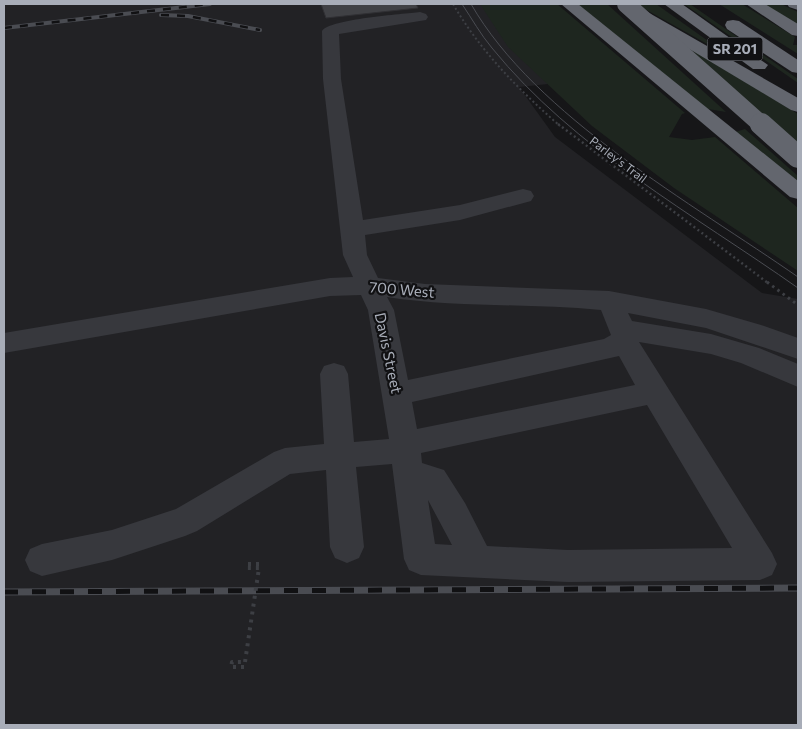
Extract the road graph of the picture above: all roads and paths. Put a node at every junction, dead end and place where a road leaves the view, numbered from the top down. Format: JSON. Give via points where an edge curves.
{"nodes":[{"id":1,"x":453,"y":4,"type":"edge"},
{"id":2,"x":570,"y":4,"type":"edge"},
{"id":3,"x":626,"y":4,"type":"edge"},
{"id":4,"x":672,"y":4,"type":"edge"},
{"id":5,"x":754,"y":4,"type":"edge"},
{"id":6,"x":718,"y":14,"type":"dead end"},
{"id":7,"x":420,"y":17,"type":"dead end"},
{"id":8,"x":798,"y":31,"type":"edge"},
{"id":9,"x":798,"y":68,"type":"edge"},
{"id":10,"x":798,"y":94,"type":"edge"},
{"id":11,"x":798,"y":106,"type":"edge"},
{"id":12,"x":798,"y":157,"type":"edge"},
{"id":13,"x":798,"y":192,"type":"edge"},
{"id":14,"x":523,"y":196,"type":"dead end"},
{"id":15,"x":353,"y":230,"type":"junction"},
{"id":16,"x":369,"y":286,"type":"junction"},
{"id":17,"x":609,"y":300,"type":"junction"},
{"id":18,"x":798,"y":304,"type":"edge"},
{"id":19,"x":623,"y":334,"type":"junction"},
{"id":20,"x":4,"y":343,"type":"edge"},
{"id":21,"x":798,"y":349,"type":"edge"},
{"id":22,"x":334,"y":374,"type":"dead end"},
{"id":23,"x":798,"y":376,"type":"edge"},
{"id":24,"x":654,"y":392,"type":"junction"},
{"id":25,"x":397,"y":394,"type":"junction"},
{"id":26,"x":406,"y":455,"type":"junction"},
{"id":27,"x":342,"y":456,"type":"junction"},
{"id":28,"x":347,"y":547,"type":"dead end"},
{"id":29,"x":42,"y":560,"type":"dead end"},
{"id":30,"x":477,"y":562,"type":"junction"},
{"id":31,"x":259,"y":566,"type":"dead end"},
{"id":32,"x":245,"y":665,"type":"dead end"}],
"edges":[{"from":1,"to":18,"type":"path","name":"Parley's Trail","via":[[480,45],[516,86],[581,144]]},
{"from":2,"to":13,"type":"highway"},
{"from":3,"to":11,"type":"highway"},
{"from":3,"to":12,"type":"highway","bridge":true},
{"from":4,"to":10,"type":"highway","number":"SR 201"},
{"from":5,"to":8,"type":"highway"},
{"from":6,"to":9,"type":"highway","number":"SR 201"},
{"from":7,"to":15,"type":"street","name":"Davis Street","via":[[330,31],[332,80]]},
{"from":14,"to":15,"type":"street","via":[[444,217]]},
{"from":15,"to":16,"type":"street","name":"Davis Street","via":[[355,255]]},
{"from":16,"to":17,"type":"street","name":"700 West","via":[[422,293],[527,294]]},
{"from":16,"to":20,"type":"street","name":"700 West","via":[[330,286]]},
{"from":16,"to":25,"type":"street","name":"Davis Street","via":[[380,310]]},
{"from":17,"to":19,"type":"street"},
{"from":17,"to":21,"type":"street","name":"700 West","via":[[716,319]]},
{"from":19,"to":23,"type":"street","via":[[711,344],[749,355]]},
{"from":19,"to":24,"type":"street"},
{"from":19,"to":25,"type":"street","via":[[611,348]]},
{"from":22,"to":27,"type":"street"},
{"from":24,"to":26,"type":"street"},
{"from":24,"to":30,"type":"street","via":[[760,564],[568,566]]},
{"from":25,"to":26,"type":"street","name":"Davis Street"},
{"from":26,"to":27,"type":"street"},
{"from":26,"to":30,"type":"street","via":[[434,480]]},
{"from":26,"to":30,"type":"street","name":"Davis Street","via":[[421,559]]},
{"from":27,"to":28,"type":"street"},
{"from":27,"to":29,"type":"street","via":[[285,461],[185,521],[112,545]]},
{"from":31,"to":32,"type":"path","bridge":true}]}
